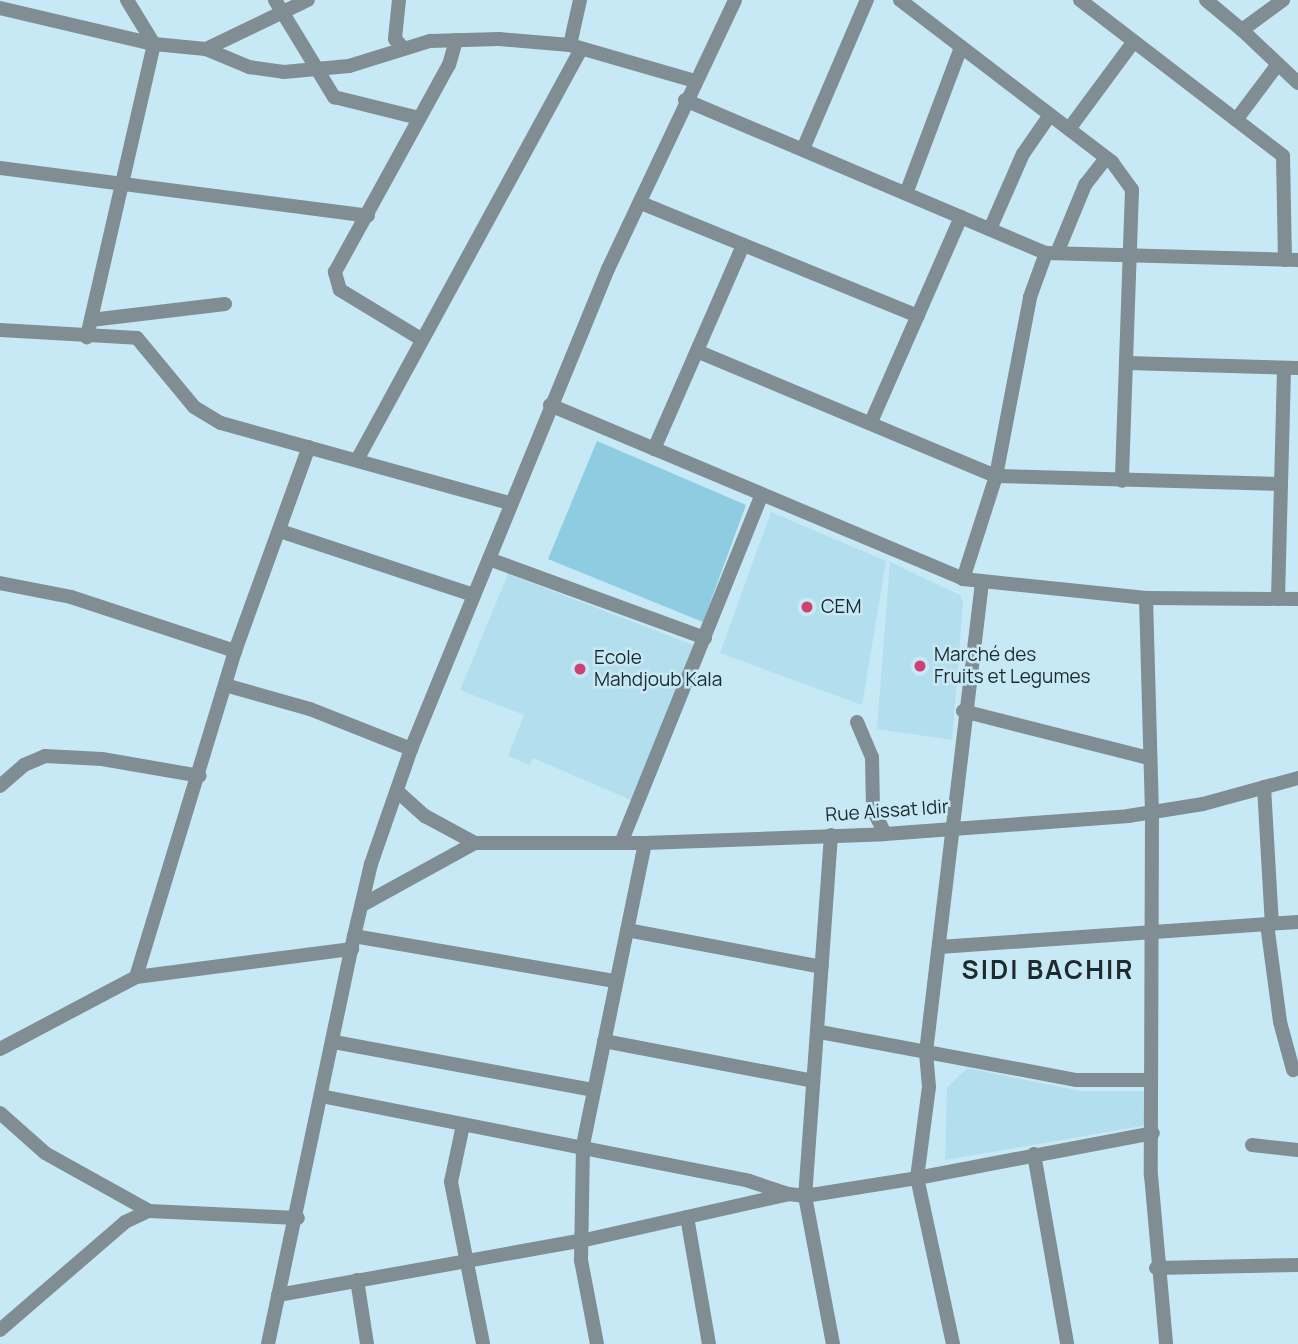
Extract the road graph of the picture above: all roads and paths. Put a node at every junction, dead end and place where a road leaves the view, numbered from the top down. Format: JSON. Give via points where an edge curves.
{"nodes":[{"id":1,"x":127,"y":0,"type":"edge"},
{"id":2,"x":308,"y":0,"type":"edge"},
{"id":3,"x":399,"y":0,"type":"edge"},
{"id":4,"x":580,"y":0,"type":"edge"},
{"id":5,"x":867,"y":0,"type":"edge"},
{"id":6,"x":900,"y":0,"type":"edge"},
{"id":7,"x":1080,"y":0,"type":"edge"},
{"id":8,"x":1206,"y":0,"type":"edge"},
{"id":9,"x":1283,"y":0,"type":"edge"},
{"id":10,"x":729,"y":1,"type":"edge"},
{"id":11,"x":278,"y":6,"type":"edge"},
{"id":12,"x":0,"y":8,"type":"edge"},
{"id":13,"x":1242,"y":30,"type":"junction"},
{"id":14,"x":456,"y":40,"type":"junction"},
{"id":15,"x":1134,"y":41,"type":"junction"},
{"id":16,"x":154,"y":44,"type":"junction"},
{"id":17,"x":576,"y":47,"type":"junction"},
{"id":18,"x":961,"y":47,"type":"junction"},
{"id":19,"x":403,"y":48,"type":"junction"},
{"id":20,"x":206,"y":49,"type":"junction"},
{"id":21,"x":1278,"y":64,"type":"junction"},
{"id":22,"x":316,"y":72,"type":"junction"},
{"id":23,"x":1297,"y":79,"type":"edge"},
{"id":24,"x":695,"y":80,"type":"junction"},
{"id":25,"x":685,"y":100,"type":"junction"},
{"id":26,"x":1050,"y":115,"type":"junction"},
{"id":27,"x":419,"y":118,"type":"junction"},
{"id":28,"x":1236,"y":120,"type":"junction"},
{"id":29,"x":1069,"y":129,"type":"junction"},
{"id":30,"x":803,"y":149,"type":"junction"},
{"id":31,"x":1107,"y":158,"type":"junction"},
{"id":32,"x":0,"y":168,"type":"edge"},
{"id":33,"x":125,"y":182,"type":"junction"},
{"id":34,"x":906,"y":191,"type":"junction"},
{"id":35,"x":641,"y":203,"type":"junction"},
{"id":36,"x":368,"y":216,"type":"junction"},
{"id":37,"x":961,"y":217,"type":"junction"},
{"id":38,"x":990,"y":229,"type":"junction"},
{"id":39,"x":743,"y":245,"type":"junction"},
{"id":40,"x":1051,"y":253,"type":"junction"},
{"id":41,"x":1130,"y":256,"type":"junction"},
{"id":42,"x":1292,"y":260,"type":"edge"},
{"id":43,"x":225,"y":304,"type":"dead end"},
{"id":44,"x":918,"y":316,"type":"junction"},
{"id":45,"x":91,"y":320,"type":"junction"},
{"id":46,"x":0,"y":330,"type":"edge"},
{"id":47,"x":87,"y":337,"type":"junction"},
{"id":48,"x":421,"y":339,"type":"junction"},
{"id":49,"x":699,"y":352,"type":"junction"},
{"id":50,"x":1127,"y":363,"type":"junction"},
{"id":51,"x":1291,"y":368,"type":"edge"},
{"id":52,"x":550,"y":405,"type":"junction"},
{"id":53,"x":871,"y":422,"type":"junction"},
{"id":54,"x":310,"y":447,"type":"junction"},
{"id":55,"x":654,"y":449,"type":"junction"},
{"id":56,"x":357,"y":460,"type":"junction"},
{"id":57,"x":996,"y":476,"type":"junction"},
{"id":58,"x":1122,"y":481,"type":"junction"},
{"id":59,"x":1281,"y":484,"type":"junction"},
{"id":60,"x":761,"y":497,"type":"junction"},
{"id":61,"x":510,"y":503,"type":"junction"},
{"id":62,"x":280,"y":531,"type":"junction"},
{"id":63,"x":489,"y":559,"type":"junction"},
{"id":64,"x":962,"y":579,"type":"junction"},
{"id":65,"x":982,"y":581,"type":"junction"},
{"id":66,"x":0,"y":583,"type":"edge"},
{"id":67,"x":473,"y":595,"type":"junction"},
{"id":68,"x":1146,"y":598,"type":"junction"},
{"id":69,"x":1278,"y":599,"type":"junction"},
{"id":70,"x":1298,"y":599,"type":"edge"},
{"id":71,"x":705,"y":638,"type":"junction"},
{"id":72,"x":235,"y":651,"type":"junction"},
{"id":73,"x":225,"y":685,"type":"junction"},
{"id":74,"x":963,"y":711,"type":"junction"},
{"id":75,"x":857,"y":722,"type":"dead end"},
{"id":76,"x":411,"y":749,"type":"junction"},
{"id":77,"x":1149,"y":758,"type":"junction"},
{"id":78,"x":200,"y":776,"type":"junction"},
{"id":79,"x":1298,"y":778,"type":"edge"},
{"id":80,"x":0,"y":786,"type":"edge"},
{"id":81,"x":1264,"y":788,"type":"junction"},
{"id":82,"x":397,"y":791,"type":"junction"},
{"id":83,"x":1152,"y":813,"type":"junction"},
{"id":84,"x":953,"y":826,"type":"junction"},
{"id":85,"x":885,"y":834,"type":"junction"},
{"id":86,"x":831,"y":835,"type":"junction"},
{"id":87,"x":475,"y":843,"type":"junction"},
{"id":88,"x":621,"y":843,"type":"junction"},
{"id":89,"x":645,"y":843,"type":"junction"},
{"id":90,"x":362,"y":905,"type":"junction"},
{"id":91,"x":1298,"y":922,"type":"edge"},
{"id":92,"x":1269,"y":924,"type":"junction"},
{"id":93,"x":627,"y":930,"type":"junction"},
{"id":94,"x":1150,"y":932,"type":"junction"},
{"id":95,"x":353,"y":942,"type":"junction"},
{"id":96,"x":939,"y":947,"type":"junction"},
{"id":97,"x":822,"y":967,"type":"junction"},
{"id":98,"x":136,"y":977,"type":"junction"},
{"id":99,"x":615,"y":981,"type":"junction"},
{"id":100,"x":820,"y":1032,"type":"junction"},
{"id":101,"x":604,"y":1041,"type":"junction"},
{"id":102,"x":334,"y":1042,"type":"junction"},
{"id":103,"x":0,"y":1049,"type":"edge"},
{"id":104,"x":926,"y":1052,"type":"junction"},
{"id":105,"x":1293,"y":1070,"type":"dead end"},
{"id":106,"x":1150,"y":1080,"type":"junction"},
{"id":107,"x":813,"y":1081,"type":"junction"},
{"id":108,"x":593,"y":1090,"type":"junction"},
{"id":109,"x":321,"y":1096,"type":"junction"},
{"id":110,"x":0,"y":1113,"type":"edge"},
{"id":111,"x":463,"y":1125,"type":"junction"},
{"id":112,"x":1153,"y":1133,"type":"junction"},
{"id":113,"x":1252,"y":1145,"type":"dead end"},
{"id":114,"x":1298,"y":1150,"type":"edge"},
{"id":115,"x":583,"y":1151,"type":"junction"},
{"id":116,"x":1034,"y":1154,"type":"junction"},
{"id":117,"x":917,"y":1178,"type":"junction"},
{"id":118,"x":789,"y":1194,"type":"junction"},
{"id":119,"x":805,"y":1196,"type":"junction"},
{"id":120,"x":149,"y":1210,"type":"junction"},
{"id":121,"x":687,"y":1217,"type":"junction"},
{"id":122,"x":298,"y":1218,"type":"junction"},
{"id":123,"x":581,"y":1241,"type":"junction"},
{"id":124,"x":466,"y":1262,"type":"junction"},
{"id":125,"x":1298,"y":1265,"type":"edge"},
{"id":126,"x":1156,"y":1268,"type":"junction"},
{"id":127,"x":357,"y":1280,"type":"junction"},
{"id":128,"x":278,"y":1295,"type":"junction"},
{"id":129,"x":0,"y":1330,"type":"edge"},
{"id":130,"x":268,"y":1344,"type":"edge"},
{"id":131,"x":367,"y":1344,"type":"edge"},
{"id":132,"x":483,"y":1344,"type":"edge"},
{"id":133,"x":597,"y":1344,"type":"edge"},
{"id":134,"x":709,"y":1344,"type":"edge"},
{"id":135,"x":833,"y":1344,"type":"edge"},
{"id":136,"x":953,"y":1344,"type":"edge"},
{"id":137,"x":1067,"y":1344,"type":"edge"},
{"id":138,"x":1166,"y":1344,"type":"edge"}],
"edges":[{"from":1,"to":16,"type":"street"},
{"from":2,"to":11,"type":"street"},
{"from":3,"to":19,"type":"street","via":[[395,38]]},
{"from":4,"to":17,"type":"street"},
{"from":5,"to":30,"type":"street"},
{"from":6,"to":18,"type":"street"},
{"from":7,"to":15,"type":"street"},
{"from":8,"to":13,"type":"street"},
{"from":9,"to":13,"type":"street"},
{"from":10,"to":24,"type":"street"},
{"from":11,"to":20,"type":"street"},
{"from":11,"to":22,"type":"street"},
{"from":12,"to":16,"type":"street"},
{"from":13,"to":21,"type":"street"},
{"from":14,"to":17,"type":"street"},
{"from":14,"to":19,"type":"street"},
{"from":14,"to":27,"type":"street","via":[[449,65]]},
{"from":15,"to":28,"type":"street"},
{"from":15,"to":29,"type":"street"},
{"from":16,"to":20,"type":"street"},
{"from":16,"to":33,"type":"street"},
{"from":17,"to":24,"type":"street"},
{"from":17,"to":48,"type":"street"},
{"from":18,"to":26,"type":"street"},
{"from":18,"to":34,"type":"street"},
{"from":19,"to":22,"type":"street"},
{"from":20,"to":22,"type":"street","via":[[249,67]]},
{"from":21,"to":23,"type":"street"},
{"from":21,"to":28,"type":"street"},
{"from":22,"to":27,"type":"street","via":[[334,97]]},
{"from":24,"to":25,"type":"street"},
{"from":25,"to":30,"type":"street"},
{"from":25,"to":35,"type":"street"},
{"from":26,"to":29,"type":"street"},
{"from":26,"to":38,"type":"street","via":[[1023,154]]},
{"from":27,"to":36,"type":"street"},
{"from":28,"to":42,"type":"street","via":[[1283,156]]},
{"from":29,"to":31,"type":"street"},
{"from":30,"to":34,"type":"street"},
{"from":31,"to":40,"type":"street","via":[[1085,185]]},
{"from":31,"to":41,"type":"street","via":[[1132,190]]},
{"from":32,"to":33,"type":"street"},
{"from":33,"to":36,"type":"street"},
{"from":33,"to":45,"type":"street"},
{"from":34,"to":37,"type":"street"},
{"from":35,"to":39,"type":"street"},
{"from":35,"to":52,"type":"street"},
{"from":36,"to":48,"type":"street","via":[[335,272],[340,290]]},
{"from":37,"to":38,"type":"street"},
{"from":37,"to":44,"type":"street"},
{"from":38,"to":40,"type":"street"},
{"from":39,"to":44,"type":"street"},
{"from":39,"to":49,"type":"street"},
{"from":40,"to":41,"type":"street"},
{"from":40,"to":57,"type":"street","via":[[1030,297]]},
{"from":41,"to":42,"type":"street"},
{"from":41,"to":50,"type":"street"},
{"from":43,"to":45,"type":"street"},
{"from":44,"to":53,"type":"street"},
{"from":45,"to":47,"type":"street"},
{"from":46,"to":47,"type":"street"},
{"from":47,"to":54,"type":"street","via":[[137,338],[194,407],[209,417]]},
{"from":48,"to":56,"type":"street"},
{"from":49,"to":53,"type":"street"},
{"from":49,"to":55,"type":"street"},
{"from":50,"to":51,"type":"street"},
{"from":50,"to":58,"type":"street"},
{"from":51,"to":59,"type":"street"},
{"from":52,"to":55,"type":"street"},
{"from":52,"to":61,"type":"street"},
{"from":53,"to":57,"type":"street"},
{"from":54,"to":56,"type":"street"},
{"from":54,"to":62,"type":"street"},
{"from":55,"to":60,"type":"street"},
{"from":56,"to":61,"type":"street"},
{"from":57,"to":58,"type":"street"},
{"from":57,"to":64,"type":"street"},
{"from":58,"to":59,"type":"street"},
{"from":59,"to":69,"type":"street"},
{"from":60,"to":64,"type":"street"},
{"from":60,"to":71,"type":"street"},
{"from":61,"to":63,"type":"street"},
{"from":62,"to":67,"type":"street"},
{"from":62,"to":72,"type":"street"},
{"from":63,"to":67,"type":"street"},
{"from":63,"to":71,"type":"street"},
{"from":64,"to":65,"type":"street"},
{"from":65,"to":68,"type":"street"},
{"from":65,"to":74,"type":"street"},
{"from":66,"to":72,"type":"street","via":[[71,597]]},
{"from":67,"to":76,"type":"street"},
{"from":68,"to":69,"type":"street"},
{"from":68,"to":77,"type":"street"},
{"from":69,"to":70,"type":"street"},
{"from":71,"to":88,"type":"street"},
{"from":72,"to":73,"type":"street"},
{"from":73,"to":76,"type":"street","via":[[310,709]]},
{"from":73,"to":78,"type":"street"},
{"from":74,"to":77,"type":"street"},
{"from":74,"to":84,"type":"street"},
{"from":75,"to":85,"type":"street","via":[[872,757],[873,810]]},
{"from":76,"to":82,"type":"street"},
{"from":77,"to":83,"type":"street"},
{"from":78,"to":80,"type":"street","via":[[102,759],[45,756],[24,765]]},
{"from":78,"to":98,"type":"street"},
{"from":79,"to":81,"type":"street","name":"Rue Aissat Idir"},
{"from":81,"to":83,"type":"street","name":"Rue Aissat Idir"},
{"from":81,"to":92,"type":"street"},
{"from":82,"to":87,"type":"street","via":[[425,816]]},
{"from":82,"to":90,"type":"street"},
{"from":83,"to":84,"type":"street","name":"Rue Aissat Idir"},
{"from":83,"to":94,"type":"street"},
{"from":84,"to":85,"type":"street","name":"Rue Aissat Idir"},
{"from":84,"to":96,"type":"street"},
{"from":85,"to":86,"type":"street","name":"Rue Aissat Idir"},
{"from":86,"to":89,"type":"street","name":"Rue Aissat Idir"},
{"from":86,"to":97,"type":"street"},
{"from":87,"to":88,"type":"street","name":"Rue Aissat Idir"},
{"from":87,"to":90,"type":"street"},
{"from":88,"to":89,"type":"street","name":"Rue Aissat Idir"},
{"from":89,"to":93,"type":"street"},
{"from":90,"to":95,"type":"street"},
{"from":91,"to":92,"type":"street"},
{"from":92,"to":94,"type":"street"},
{"from":92,"to":105,"type":"street","via":[[1280,1022]]},
{"from":93,"to":97,"type":"street"},
{"from":93,"to":99,"type":"street"},
{"from":94,"to":96,"type":"street"},
{"from":94,"to":106,"type":"street"},
{"from":95,"to":98,"type":"street"},
{"from":95,"to":99,"type":"street"},
{"from":95,"to":102,"type":"street"},
{"from":96,"to":104,"type":"street"},
{"from":97,"to":100,"type":"street"},
{"from":98,"to":103,"type":"street"},
{"from":99,"to":101,"type":"street"},
{"from":100,"to":104,"type":"street"},
{"from":100,"to":107,"type":"street"},
{"from":101,"to":107,"type":"street"},
{"from":101,"to":108,"type":"street"},
{"from":102,"to":108,"type":"street"},
{"from":102,"to":109,"type":"street"},
{"from":104,"to":106,"type":"street","via":[[1077,1080]]},
{"from":104,"to":117,"type":"street","via":[[929,1087]]},
{"from":106,"to":112,"type":"street"},
{"from":107,"to":119,"type":"street"},
{"from":108,"to":115,"type":"street"},
{"from":109,"to":111,"type":"street"},
{"from":109,"to":122,"type":"street"},
{"from":110,"to":120,"type":"street","via":[[44,1153]]},
{"from":111,"to":115,"type":"street"},
{"from":111,"to":124,"type":"street","via":[[451,1182]]},
{"from":112,"to":116,"type":"street"},
{"from":112,"to":126,"type":"street"},
{"from":113,"to":114,"type":"street"},
{"from":115,"to":118,"type":"street","via":[[749,1181]]},
{"from":115,"to":123,"type":"street"},
{"from":116,"to":117,"type":"street"},
{"from":116,"to":137,"type":"street"},
{"from":117,"to":119,"type":"street"},
{"from":117,"to":136,"type":"street"},
{"from":118,"to":119,"type":"street"},
{"from":118,"to":121,"type":"street"},
{"from":119,"to":135,"type":"street"},
{"from":120,"to":122,"type":"street"},
{"from":120,"to":129,"type":"street","via":[[125,1222]]},
{"from":121,"to":123,"type":"street"},
{"from":121,"to":134,"type":"street"},
{"from":122,"to":128,"type":"street"},
{"from":123,"to":124,"type":"street"},
{"from":123,"to":133,"type":"street"},
{"from":124,"to":127,"type":"street"},
{"from":124,"to":132,"type":"street"},
{"from":125,"to":126,"type":"street"},
{"from":126,"to":138,"type":"street"},
{"from":127,"to":128,"type":"street"},
{"from":127,"to":131,"type":"street"},
{"from":128,"to":130,"type":"street"}]}
